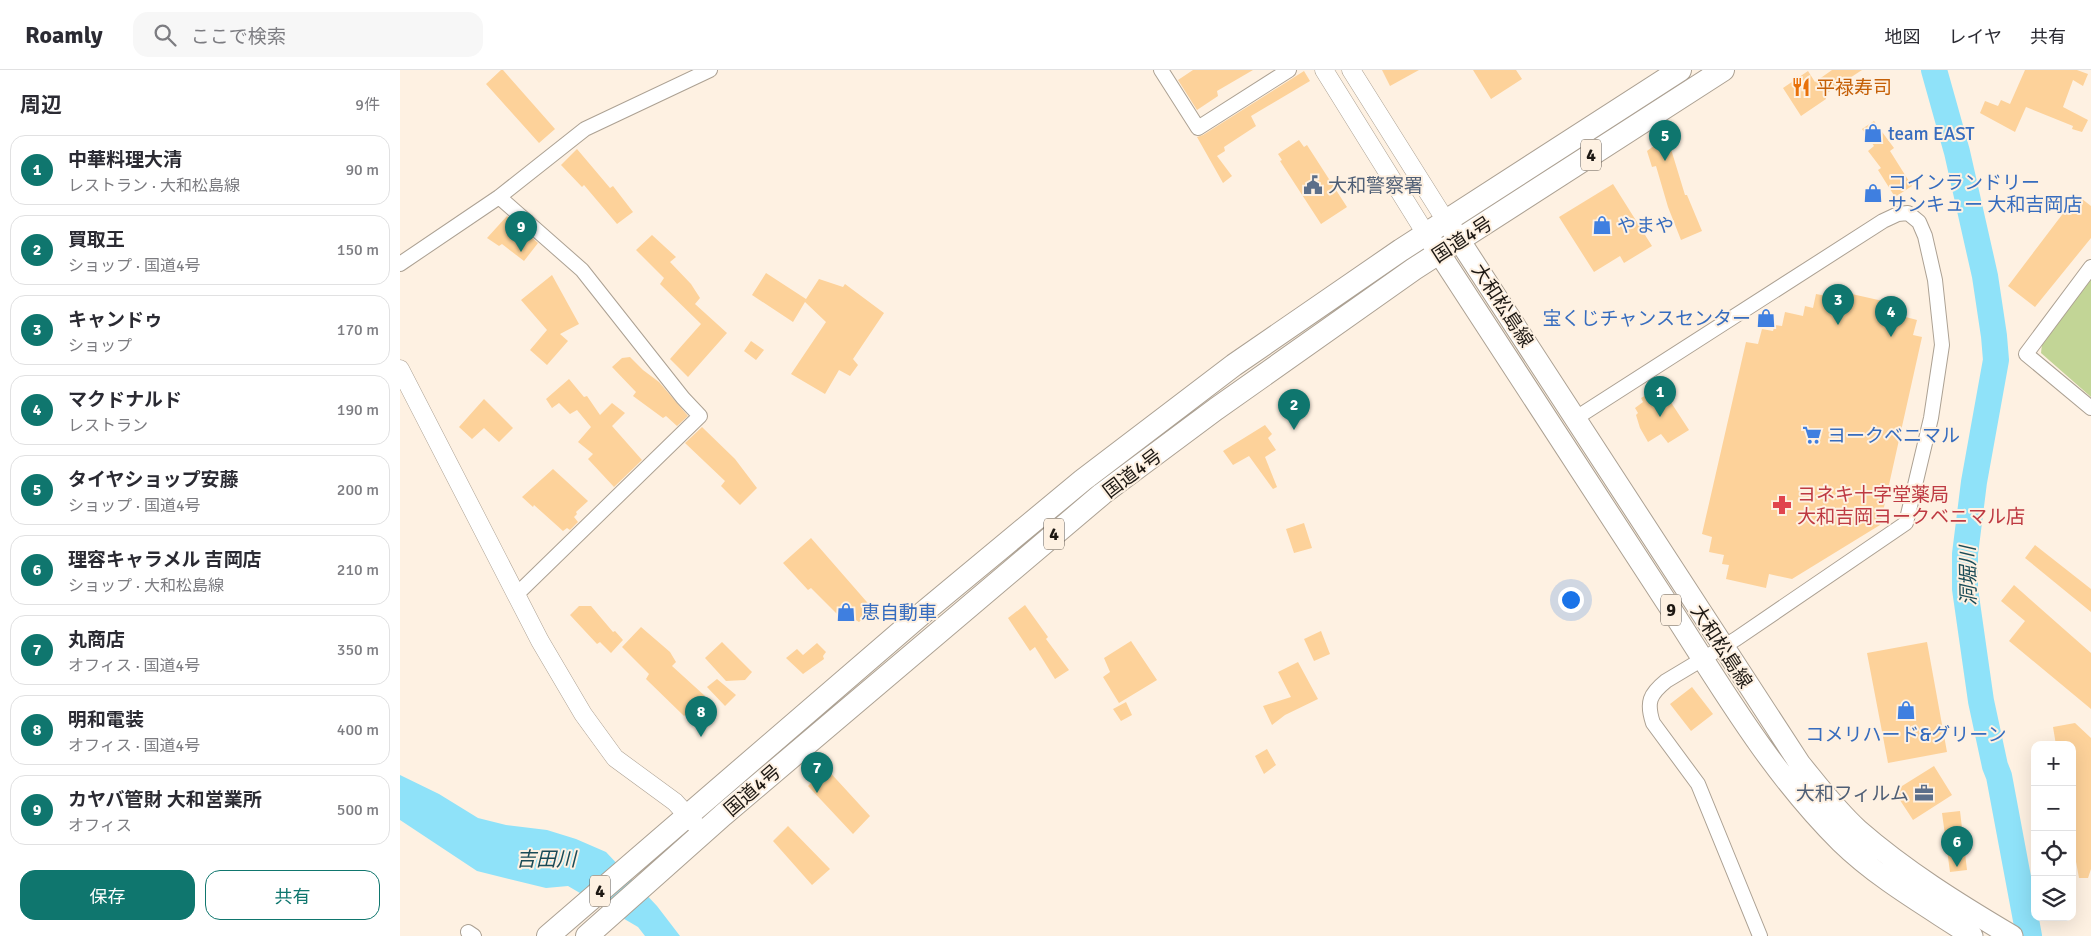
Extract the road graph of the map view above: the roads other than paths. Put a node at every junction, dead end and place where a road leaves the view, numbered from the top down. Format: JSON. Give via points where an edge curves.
{"nodes":[{"id":1,"x":710,"y":70,"type":"edge"},
{"id":2,"x":1161,"y":70,"type":"edge"},
{"id":3,"x":1289,"y":70,"type":"edge"},
{"id":4,"x":1324,"y":70,"type":"edge"},
{"id":5,"x":1351,"y":70,"type":"edge"},
{"id":6,"x":1680,"y":70,"type":"edge"},
{"id":7,"x":1723,"y":70,"type":"edge"},
{"id":8,"x":499,"y":197,"type":"junction"},
{"id":9,"x":1446,"y":221,"type":"junction"},
{"id":10,"x":1426,"y":234,"type":"junction"},
{"id":11,"x":1460,"y":240,"type":"junction"},
{"id":12,"x":1439,"y":253,"type":"junction"},
{"id":13,"x":400,"y":264,"type":"edge"},
{"id":14,"x":2091,"y":267,"type":"edge"},
{"id":15,"x":400,"y":369,"type":"edge"},
{"id":16,"x":2091,"y":408,"type":"edge"},
{"id":17,"x":1576,"y":418,"type":"junction"},
{"id":18,"x":516,"y":595,"type":"junction"},
{"id":19,"x":1724,"y":647,"type":"junction"},
{"id":20,"x":1703,"y":659,"type":"junction"},
{"id":21,"x":686,"y":815,"type":"junction"},
{"id":22,"x":703,"y":833,"type":"junction"},
{"id":23,"x":548,"y":936,"type":"edge"},
{"id":24,"x":586,"y":936,"type":"edge"},
{"id":25,"x":1760,"y":936,"type":"edge"},
{"id":26,"x":1972,"y":936,"type":"edge"},
{"id":27,"x":2012,"y":936,"type":"edge"}],
"edges":[{"from":1,"to":8,"type":"street","via":[[585,129]]},
{"from":2,"to":3,"type":"street","via":[[1198,128]]},
{"from":4,"to":10,"type":"street"},
{"from":5,"to":9,"type":"street"},
{"from":6,"to":9,"type":"highway","name":"国道4号","number":"4"},
{"from":7,"to":11,"type":"highway","name":"国道4号","number":"4"},
{"from":8,"to":13,"type":"street"},
{"from":8,"to":18,"type":"street","via":[[582,270],[700,416]]},
{"from":9,"to":10,"type":"highway","name":"国道4号","number":"4"},
{"from":9,"to":11,"type":"main road","name":"大和松島線","number":"9"},
{"from":10,"to":12,"type":"main road","name":"大和松島線","number":"9"},
{"from":10,"to":21,"type":"highway","name":"国道4号","number":"4","via":[[1234,365],[1083,480]]},
{"from":11,"to":12,"type":"highway","name":"国道4号","number":"4"},
{"from":11,"to":17,"type":"main road","name":"大和松島線","number":"9"},
{"from":12,"to":20,"type":"main road","name":"大和松島線","number":"9"},
{"from":12,"to":22,"type":"highway","name":"国道4号","number":"4","via":[[1216,409],[1102,494]]},
{"from":14,"to":16,"type":"street","via":[[2026,354]]},
{"from":15,"to":18,"type":"street"},
{"from":17,"to":19,"type":"main road","name":"大和松島線","number":"9"},
{"from":17,"to":19,"type":"street","via":[[1883,221],[1908,213],[1918,222],[1925,236],[1946,345],[1906,522]]},
{"from":18,"to":21,"type":"street","via":[[540,642],[600,739],[615,758],[675,802]]},
{"from":19,"to":20,"type":"street"},
{"from":19,"to":27,"type":"main road","name":"大和松島線","number":"9","via":[[1800,764],[1857,829],[1923,881]]},
{"from":20,"to":25,"type":"street","via":[[1656,689],[1649,711],[1653,723],[1698,784]]},
{"from":20,"to":26,"type":"main road","name":"大和松島線","number":"9","via":[[1757,741],[1812,813],[1875,872]]},
{"from":21,"to":22,"type":"street"},
{"from":21,"to":23,"type":"highway","name":"国道4号","number":"4"},
{"from":22,"to":24,"type":"highway","name":"国道4号","number":"4"}]}
